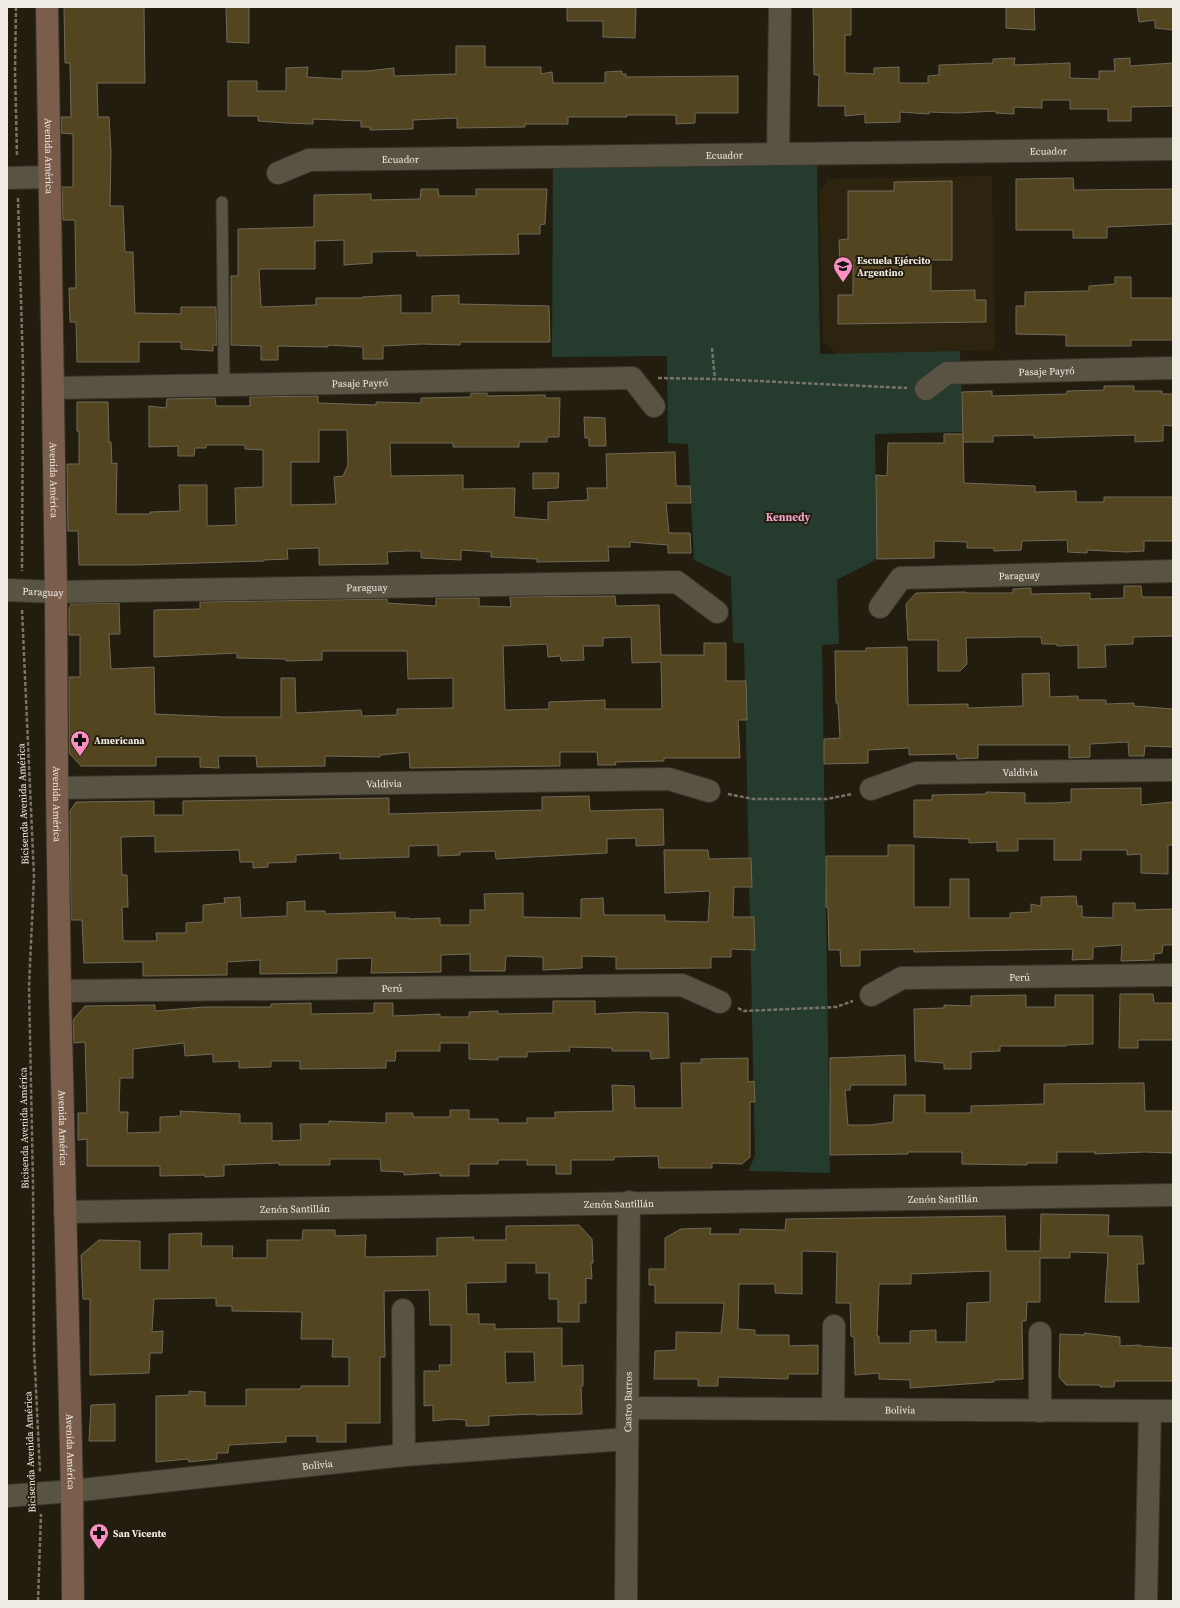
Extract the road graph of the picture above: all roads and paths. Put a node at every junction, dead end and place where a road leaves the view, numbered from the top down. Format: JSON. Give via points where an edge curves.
{"nodes":[{"id":1,"x":16,"y":7,"type":"edge"},
{"id":2,"x":47,"y":7,"type":"edge"},
{"id":3,"x":780,"y":7,"type":"edge"},
{"id":4,"x":1173,"y":149,"type":"edge"},
{"id":5,"x":778,"y":154,"type":"junction"},
{"id":6,"x":278,"y":173,"type":"dead end"},
{"id":7,"x":49,"y":176,"type":"junction"},
{"id":8,"x":12,"y":178,"type":"edge"},
{"id":9,"x":222,"y":202,"type":"dead end"},
{"id":10,"x":712,"y":348,"type":"dead end"},
{"id":11,"x":1173,"y":368,"type":"edge"},
{"id":12,"x":632,"y":378,"type":"junction"},
{"id":13,"x":715,"y":379,"type":"junction"},
{"id":14,"x":224,"y":385,"type":"junction"},
{"id":15,"x":52,"y":388,"type":"junction"},
{"id":16,"x":926,"y":389,"type":"joint"},
{"id":17,"x":654,"y":406,"type":"dead end"},
{"id":18,"x":1173,"y":571,"type":"edge"},
{"id":19,"x":14,"y":591,"type":"edge"},
{"id":20,"x":56,"y":592,"type":"junction"},
{"id":21,"x":880,"y":607,"type":"dead end"},
{"id":22,"x":717,"y":612,"type":"dead end"},
{"id":23,"x":1173,"y":770,"type":"edge"},
{"id":24,"x":56,"y":788,"type":"junction"},
{"id":25,"x":871,"y":789,"type":"joint"},
{"id":26,"x":709,"y":790,"type":"joint"},
{"id":27,"x":1173,"y":975,"type":"edge"},
{"id":28,"x":60,"y":991,"type":"junction"},
{"id":29,"x":871,"y":994,"type":"joint"},
{"id":30,"x":720,"y":1002,"type":"joint"},
{"id":31,"x":1173,"y":1195,"type":"edge"},
{"id":32,"x":629,"y":1202,"type":"junction"},
{"id":33,"x":65,"y":1212,"type":"junction"},
{"id":34,"x":403,"y":1310,"type":"dead end"},
{"id":35,"x":834,"y":1326,"type":"dead end"},
{"id":36,"x":1040,"y":1333,"type":"dead end"},
{"id":37,"x":628,"y":1408,"type":"junction"},
{"id":38,"x":833,"y":1409,"type":"junction"},
{"id":39,"x":1040,"y":1411,"type":"junction"},
{"id":40,"x":1150,"y":1411,"type":"junction"},
{"id":41,"x":1173,"y":1411,"type":"edge"},
{"id":42,"x":627,"y":1439,"type":"junction"},
{"id":43,"x":404,"y":1455,"type":"junction"},
{"id":44,"x":72,"y":1491,"type":"junction"},
{"id":45,"x":41,"y":1493,"type":"junction"},
{"id":46,"x":7,"y":1496,"type":"edge"},
{"id":47,"x":38,"y":1601,"type":"edge"},
{"id":48,"x":73,"y":1601,"type":"edge"},
{"id":49,"x":626,"y":1601,"type":"edge"},
{"id":50,"x":1146,"y":1601,"type":"edge"}],
"edges":[{"from":1,"to":8,"type":"path","name":"Bicisenda Avenida América"},
{"from":2,"to":7,"type":"main road","name":"Avenida América"},
{"from":3,"to":5,"type":"street"},
{"from":4,"to":5,"type":"street","name":"Ecuador"},
{"from":5,"to":6,"type":"street","name":"Ecuador","via":[[309,160]]},
{"from":7,"to":8,"type":"street"},
{"from":7,"to":15,"type":"main road","name":"Avenida América"},
{"from":8,"to":19,"type":"path","name":"Bicisenda Avenida América","via":[[23,368]]},
{"from":9,"to":14,"type":"lane"},
{"from":10,"to":13,"type":"path"},
{"from":11,"to":16,"type":"street","name":"Pasaje Payró","via":[[947,373]]},
{"from":12,"to":13,"type":"path"},
{"from":12,"to":14,"type":"street","name":"Pasaje Payró"},
{"from":12,"to":17,"type":"street"},
{"from":13,"to":16,"type":"path"},
{"from":14,"to":15,"type":"street","name":"Pasaje Payró"},
{"from":15,"to":20,"type":"main road","name":"Avenida América"},
{"from":18,"to":21,"type":"street","name":"Paraguay","via":[[901,578]]},
{"from":19,"to":20,"type":"street","name":"Paraguay"},
{"from":19,"to":45,"type":"path","name":"Bicisenda Avenida América","via":[[34,876],[29,987],[34,1348]]},
{"from":20,"to":22,"type":"street","name":"Paraguay","via":[[677,582]]},
{"from":20,"to":24,"type":"main road","name":"Avenida América"},
{"from":23,"to":25,"type":"street","name":"Valdivia","via":[[916,773]]},
{"from":24,"to":26,"type":"street","name":"Valdivia","via":[[669,779]]},
{"from":24,"to":28,"type":"main road","name":"Avenida América"},
{"from":25,"to":26,"type":"path","via":[[827,799],[753,799]]},
{"from":27,"to":29,"type":"street","name":"Perú","via":[[902,978]]},
{"from":28,"to":30,"type":"street","name":"Perú","via":[[682,985]]},
{"from":28,"to":33,"type":"main road","name":"Avenida América"},
{"from":29,"to":30,"type":"path","via":[[836,1007],[744,1011]]},
{"from":31,"to":32,"type":"street","name":"Zenón Santillán"},
{"from":32,"to":33,"type":"street","name":"Zenón Santillán"},
{"from":32,"to":37,"type":"street","name":"Castro Barros"},
{"from":33,"to":44,"type":"main road","name":"Avenida América"},
{"from":34,"to":43,"type":"street"},
{"from":35,"to":38,"type":"street"},
{"from":36,"to":39,"type":"street"},
{"from":37,"to":38,"type":"street","name":"Bolivia"},
{"from":37,"to":42,"type":"street","name":"Castro Barros"},
{"from":38,"to":39,"type":"street","name":"Bolivia"},
{"from":39,"to":40,"type":"street","name":"Bolivia"},
{"from":40,"to":41,"type":"street","name":"Bolivia"},
{"from":40,"to":50,"type":"street"},
{"from":42,"to":43,"type":"street","name":"Bolivia"},
{"from":42,"to":49,"type":"street","name":"Castro Barros"},
{"from":43,"to":44,"type":"street","name":"Bolivia"},
{"from":44,"to":45,"type":"street","name":"Bolivia"},
{"from":44,"to":48,"type":"main road","name":"Avenida América"},
{"from":45,"to":46,"type":"street","name":"Bolivia"},
{"from":45,"to":47,"type":"path","name":"Bicisenda Avenida América"}]}
